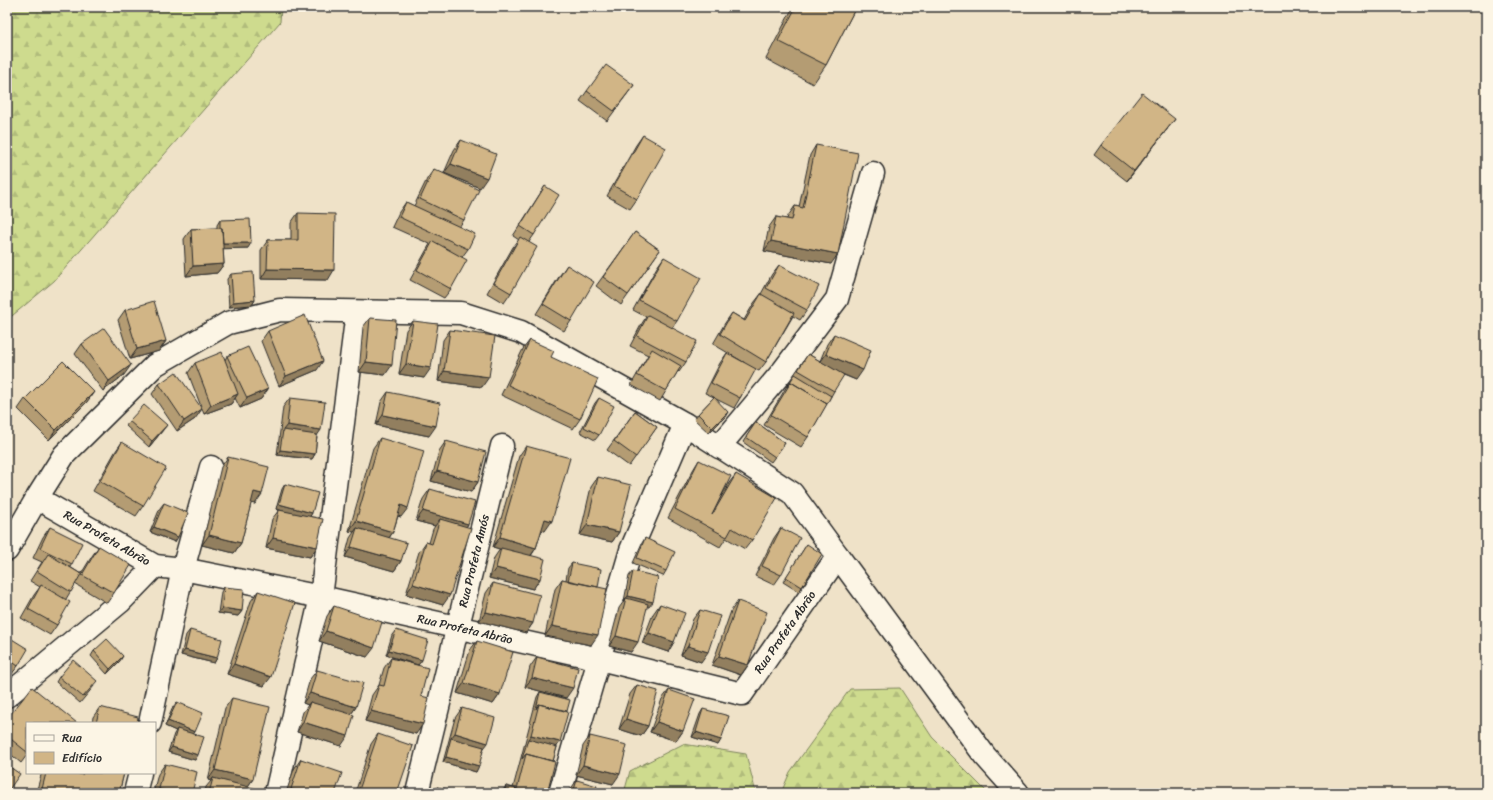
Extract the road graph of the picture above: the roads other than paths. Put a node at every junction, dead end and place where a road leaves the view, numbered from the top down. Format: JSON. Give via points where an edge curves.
{"nodes":[{"id":1,"x":873,"y":173,"type":"dead end"},
{"id":2,"x":357,"y":312,"type":"junction"},
{"id":3,"x":685,"y":424,"type":"junction"},
{"id":4,"x":502,"y":446,"type":"dead end"},
{"id":5,"x":719,"y":446,"type":"junction"},
{"id":6,"x":211,"y":467,"type":"dead end"},
{"id":7,"x":37,"y":498,"type":"junction"},
{"id":8,"x":7,"y":550,"type":"edge"},
{"id":9,"x":838,"y":556,"type":"junction"},
{"id":10,"x":155,"y":566,"type":"junction"},
{"id":11,"x":183,"y":569,"type":"junction"},
{"id":12,"x":321,"y":597,"type":"junction"},
{"id":13,"x":457,"y":628,"type":"junction"},
{"id":14,"x":600,"y":660,"type":"junction"},
{"id":15,"x":7,"y":696,"type":"edge"},
{"id":16,"x":150,"y":722,"type":"edge"},
{"id":17,"x":140,"y":774,"type":"edge"},
{"id":18,"x":136,"y":793,"type":"edge"},
{"id":19,"x":276,"y":793,"type":"edge"},
{"id":20,"x":417,"y":793,"type":"edge"},
{"id":21,"x":560,"y":793,"type":"edge"},
{"id":22,"x":1018,"y":793,"type":"edge"}],
"edges":[{"from":1,"to":5,"type":"street","via":[[837,299],[782,372]]},
{"from":2,"to":3,"type":"street","via":[[461,313],[521,332]]},
{"from":2,"to":7,"type":"street","via":[[280,310],[228,323],[168,357],[155,365],[64,456]]},
{"from":2,"to":12,"type":"street"},
{"from":3,"to":5,"type":"street"},
{"from":3,"to":14,"type":"street","via":[[631,550]]},
{"from":4,"to":13,"type":"street","name":"Rua Profeta Amós"},
{"from":5,"to":9,"type":"street","via":[[792,493]]},
{"from":6,"to":11,"type":"street"},
{"from":7,"to":8,"type":"street"},
{"from":7,"to":10,"type":"street","name":"Rua Profeta Abrão"},
{"from":9,"to":14,"type":"street","name":"Rua Profeta Abrão","via":[[742,694]]},
{"from":9,"to":22,"type":"street","via":[[985,756]]},
{"from":10,"to":11,"type":"street","name":"Rua Profeta Abrão"},
{"from":10,"to":15,"type":"street","via":[[120,602]]},
{"from":11,"to":12,"type":"street","name":"Rua Profeta Abrão"},
{"from":11,"to":16,"type":"street"},
{"from":12,"to":13,"type":"street","name":"Rua Profeta Abrão"},
{"from":12,"to":19,"type":"street"},
{"from":13,"to":14,"type":"street","name":"Rua Profeta Abrão"},
{"from":13,"to":20,"type":"street","name":"Rua Profeta Amós"},
{"from":14,"to":21,"type":"street"},
{"from":17,"to":18,"type":"street"}]}
